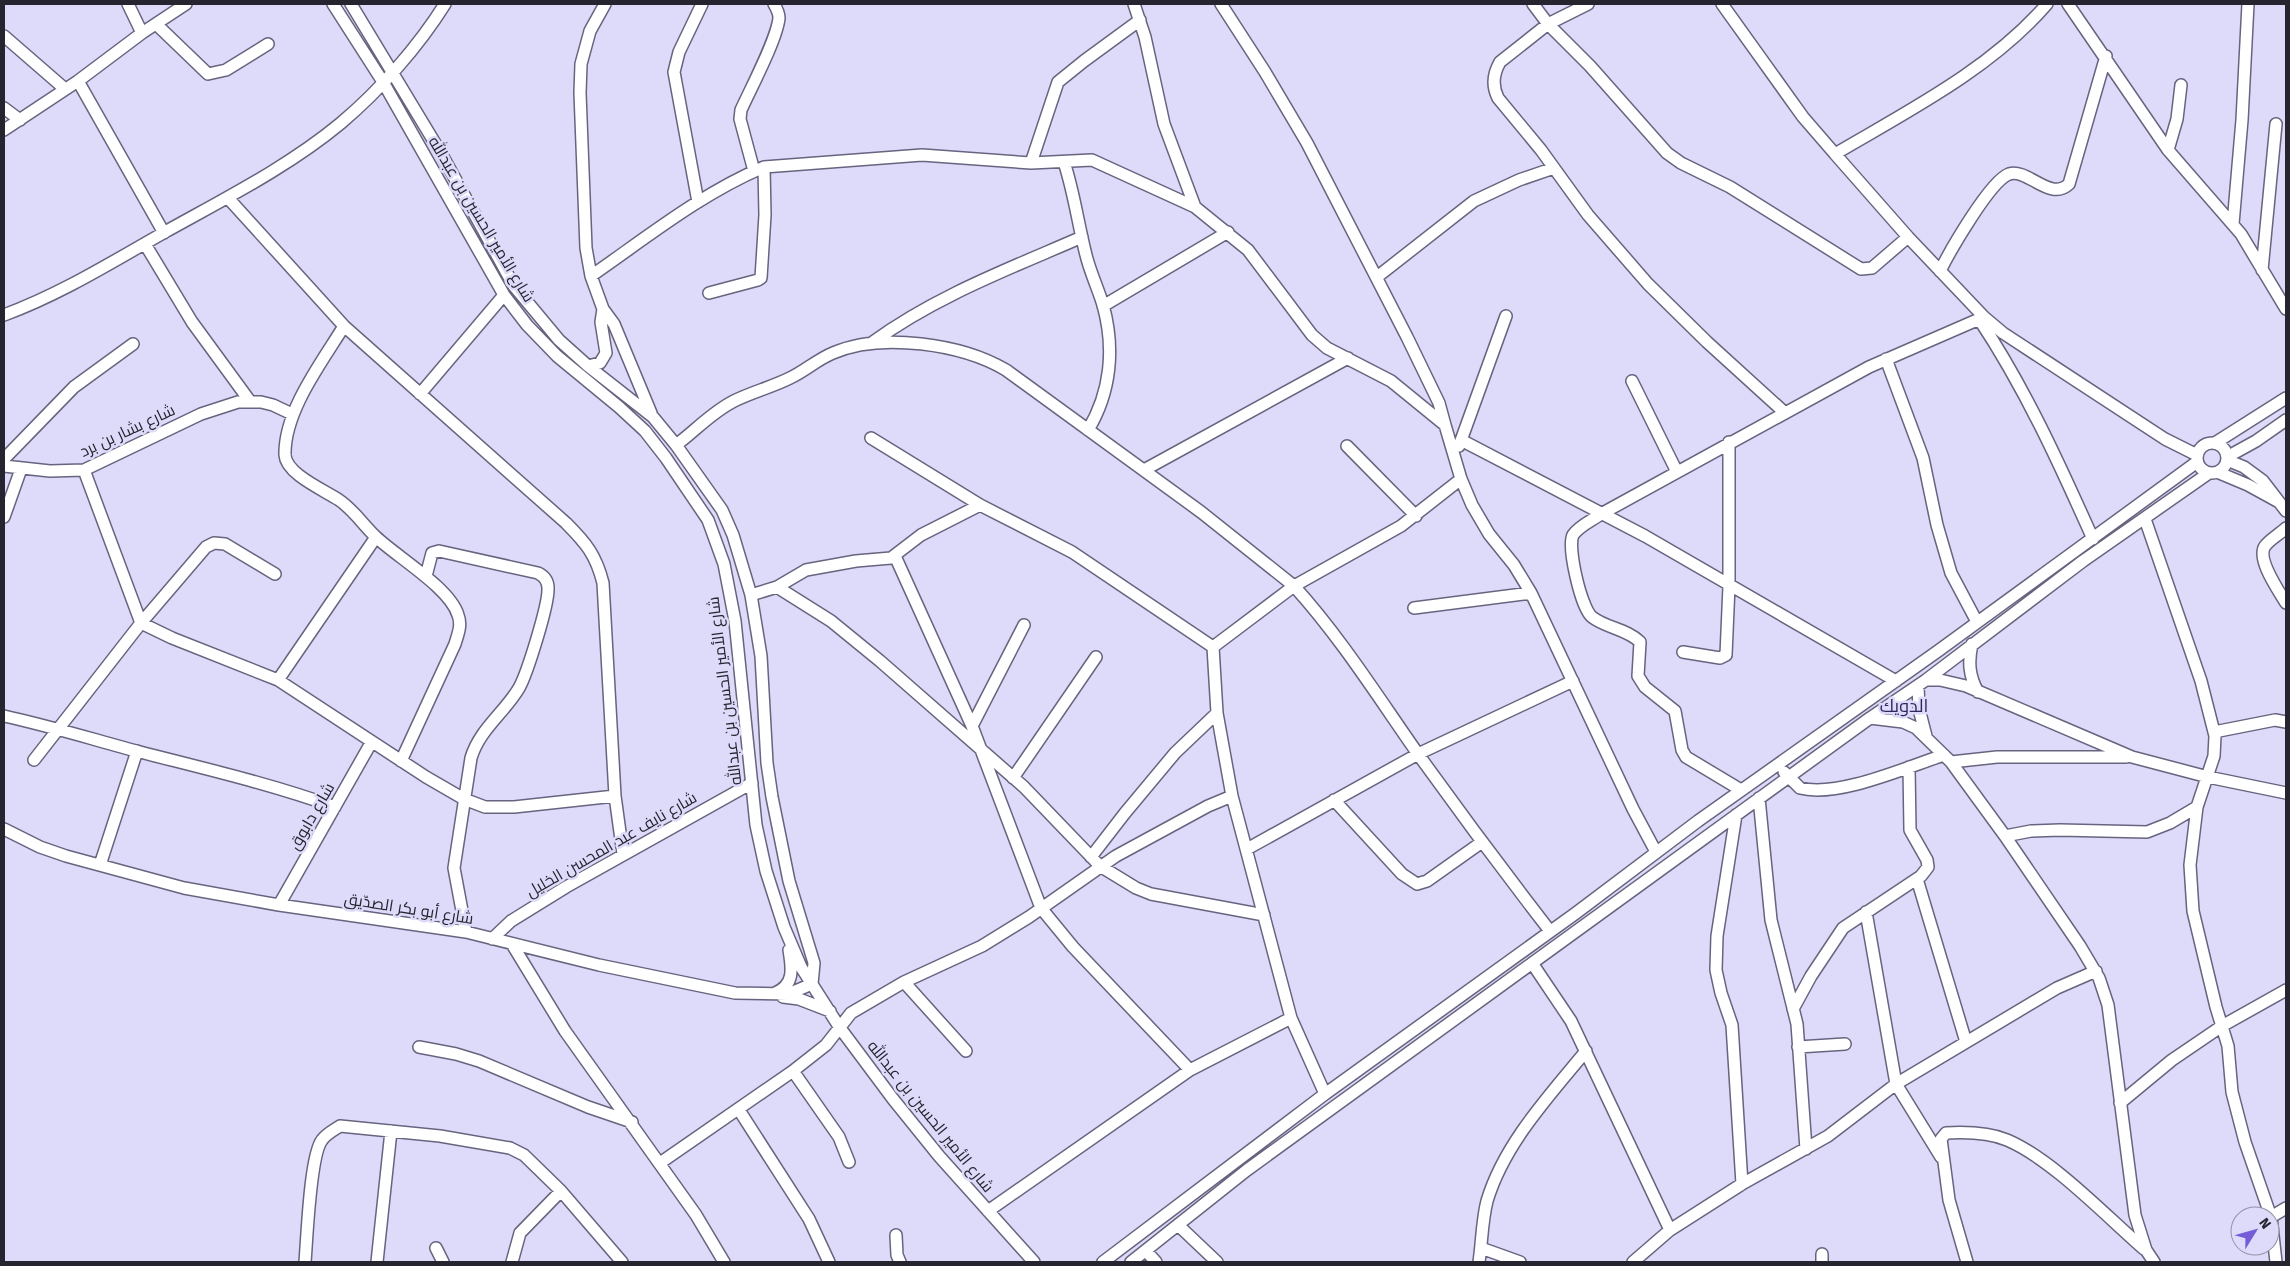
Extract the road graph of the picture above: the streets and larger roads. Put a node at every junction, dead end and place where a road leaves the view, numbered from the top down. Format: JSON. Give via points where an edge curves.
{"nodes":[{"id":1,"x":128,"y":4,"type":"edge"},
{"id":2,"x":186,"y":4,"type":"edge"},
{"id":3,"x":333,"y":4,"type":"edge"},
{"id":4,"x":351,"y":4,"type":"edge"},
{"id":5,"x":445,"y":4,"type":"edge"},
{"id":6,"x":605,"y":4,"type":"edge"},
{"id":7,"x":702,"y":4,"type":"edge"},
{"id":8,"x":774,"y":4,"type":"edge"},
{"id":9,"x":1134,"y":4,"type":"edge"},
{"id":10,"x":1221,"y":4,"type":"edge"},
{"id":11,"x":1532,"y":4,"type":"edge"},
{"id":12,"x":1588,"y":4,"type":"edge"},
{"id":13,"x":1722,"y":4,"type":"edge"},
{"id":14,"x":2047,"y":4,"type":"edge"},
{"id":15,"x":2068,"y":4,"type":"edge"},
{"id":16,"x":2248,"y":4,"type":"edge"},
{"id":17,"x":1140,"y":20,"type":"junction"},
{"id":18,"x":156,"y":24,"type":"junction"},
{"id":19,"x":1548,"y":24,"type":"junction"},
{"id":20,"x":142,"y":33,"type":"junction"},
{"id":21,"x":4,"y":36,"type":"edge"},
{"id":22,"x":268,"y":44,"type":"dead end"},
{"id":23,"x":2106,"y":56,"type":"junction"},
{"id":24,"x":393,"y":73,"type":"junction"},
{"id":25,"x":78,"y":81,"type":"junction"},
{"id":26,"x":383,"y":82,"type":"junction"},
{"id":27,"x":2180,"y":85,"type":"dead end"},
{"id":28,"x":65,"y":89,"type":"junction"},
{"id":29,"x":4,"y":108,"type":"edge"},
{"id":30,"x":20,"y":120,"type":"junction"},
{"id":31,"x":2276,"y":124,"type":"dead end"},
{"id":32,"x":4,"y":130,"type":"edge"},
{"id":33,"x":2168,"y":150,"type":"junction"},
{"id":34,"x":1835,"y":154,"type":"junction"},
{"id":35,"x":1064,"y":162,"type":"junction"},
{"id":36,"x":1031,"y":163,"type":"junction"},
{"id":37,"x":1554,"y":168,"type":"junction"},
{"id":38,"x":759,"y":169,"type":"junction"},
{"id":39,"x":228,"y":198,"type":"junction"},
{"id":40,"x":698,"y":202,"type":"junction"},
{"id":41,"x":1195,"y":207,"type":"junction"},
{"id":42,"x":2233,"y":224,"type":"junction"},
{"id":43,"x":164,"y":232,"type":"junction"},
{"id":44,"x":1228,"y":232,"type":"junction"},
{"id":45,"x":1082,"y":237,"type":"junction"},
{"id":46,"x":1908,"y":237,"type":"junction"},
{"id":47,"x":144,"y":244,"type":"junction"},
{"id":48,"x":2262,"y":270,"type":"junction"},
{"id":49,"x":1940,"y":271,"type":"junction"},
{"id":50,"x":591,"y":276,"type":"junction"},
{"id":51,"x":1377,"y":276,"type":"junction"},
{"id":52,"x":504,"y":294,"type":"junction"},
{"id":53,"x":709,"y":294,"type":"dead end"},
{"id":54,"x":1103,"y":306,"type":"junction"},
{"id":55,"x":603,"y":309,"type":"junction"},
{"id":56,"x":2286,"y":309,"type":"edge"},
{"id":57,"x":4,"y":315,"type":"edge"},
{"id":58,"x":1506,"y":316,"type":"dead end"},
{"id":59,"x":1981,"y":318,"type":"junction"},
{"id":60,"x":344,"y":326,"type":"junction"},
{"id":61,"x":559,"y":340,"type":"junction"},
{"id":62,"x":873,"y":342,"type":"junction"},
{"id":63,"x":133,"y":344,"type":"dead end"},
{"id":64,"x":551,"y":350,"type":"junction"},
{"id":65,"x":1348,"y":358,"type":"junction"},
{"id":66,"x":1886,"y":359,"type":"junction"},
{"id":67,"x":588,"y":366,"type":"junction"},
{"id":68,"x":1632,"y":381,"type":"dead end"},
{"id":69,"x":420,"y":394,"type":"junction"},
{"id":70,"x":2286,"y":398,"type":"edge"},
{"id":71,"x":249,"y":400,"type":"junction"},
{"id":72,"x":1784,"y":412,"type":"junction"},
{"id":73,"x":292,"y":414,"type":"junction"},
{"id":74,"x":652,"y":417,"type":"junction"},
{"id":75,"x":2286,"y":420,"type":"edge"},
{"id":76,"x":1445,"y":425,"type":"junction"},
{"id":77,"x":1088,"y":430,"type":"junction"},
{"id":78,"x":871,"y":438,"type":"dead end"},
{"id":79,"x":1461,"y":440,"type":"junction"},
{"id":80,"x":1729,"y":442,"type":"junction"},
{"id":81,"x":2215,"y":443,"type":"junction"},
{"id":82,"x":676,"y":445,"type":"junction"},
{"id":83,"x":1347,"y":446,"type":"dead end"},
{"id":84,"x":1455,"y":456,"type":"junction"},
{"id":85,"x":2197,"y":458,"type":"junction"},
{"id":86,"x":4,"y":459,"type":"edge"},
{"id":87,"x":2227,"y":459,"type":"junction"},
{"id":88,"x":4,"y":466,"type":"edge"},
{"id":89,"x":21,"y":469,"type":"junction"},
{"id":90,"x":84,"y":470,"type":"junction"},
{"id":91,"x":1144,"y":470,"type":"junction"},
{"id":92,"x":1677,"y":472,"type":"junction"},
{"id":93,"x":2213,"y":473,"type":"junction"},
{"id":94,"x":697,"y":475,"type":"junction"},
{"id":95,"x":1461,"y":479,"type":"junction"},
{"id":96,"x":684,"y":486,"type":"junction"},
{"id":97,"x":980,"y":505,"type":"junction"},
{"id":98,"x":2282,"y":506,"type":"edge"},
{"id":99,"x":1601,"y":514,"type":"junction"},
{"id":100,"x":1416,"y":516,"type":"junction"},
{"id":101,"x":4,"y":517,"type":"edge"},
{"id":102,"x":2145,"y":519,"type":"junction"},
{"id":103,"x":2286,"y":528,"type":"edge"},
{"id":104,"x":376,"y":537,"type":"junction"},
{"id":105,"x":2093,"y":539,"type":"junction"},
{"id":106,"x":895,"y":556,"type":"junction"},
{"id":107,"x":275,"y":574,"type":"dead end"},
{"id":108,"x":426,"y":576,"type":"junction"},
{"id":109,"x":1294,"y":586,"type":"junction"},
{"id":110,"x":1729,"y":586,"type":"junction"},
{"id":111,"x":777,"y":588,"type":"junction"},
{"id":112,"x":1531,"y":593,"type":"junction"},
{"id":113,"x":751,"y":595,"type":"junction"},
{"id":114,"x":2286,"y":603,"type":"edge"},
{"id":115,"x":1414,"y":608,"type":"dead end"},
{"id":116,"x":1995,"y":609,"type":"junction"},
{"id":117,"x":2003,"y":621,"type":"junction"},
{"id":118,"x":1977,"y":622,"type":"junction"},
{"id":119,"x":141,"y":623,"type":"junction"},
{"id":120,"x":1024,"y":625,"type":"dead end"},
{"id":121,"x":1972,"y":644,"type":"junction"},
{"id":122,"x":1213,"y":647,"type":"junction"},
{"id":123,"x":1683,"y":652,"type":"dead end"},
{"id":124,"x":1096,"y":657,"type":"dead end"},
{"id":125,"x":278,"y":680,"type":"junction"},
{"id":126,"x":1573,"y":681,"type":"junction"},
{"id":127,"x":1896,"y":681,"type":"junction"},
{"id":128,"x":1922,"y":683,"type":"junction"},
{"id":129,"x":1978,"y":692,"type":"junction"},
{"id":130,"x":1217,"y":713,"type":"junction"},
{"id":131,"x":4,"y":716,"type":"edge"},
{"id":132,"x":1870,"y":718,"type":"junction"},
{"id":133,"x":2286,"y":722,"type":"edge"},
{"id":134,"x":972,"y":726,"type":"junction"},
{"id":135,"x":59,"y":728,"type":"junction"},
{"id":136,"x":2214,"y":732,"type":"junction"},
{"id":137,"x":1926,"y":736,"type":"junction"},
{"id":138,"x":371,"y":743,"type":"junction"},
{"id":139,"x":980,"y":750,"type":"junction"},
{"id":140,"x":137,"y":751,"type":"junction"},
{"id":141,"x":1418,"y":754,"type":"junction"},
{"id":142,"x":2132,"y":757,"type":"junction"},
{"id":143,"x":1947,"y":758,"type":"junction"},
{"id":144,"x":34,"y":760,"type":"dead end"},
{"id":145,"x":401,"y":761,"type":"junction"},
{"id":146,"x":1778,"y":764,"type":"junction"},
{"id":147,"x":1909,"y":766,"type":"junction"},
{"id":148,"x":2208,"y":777,"type":"junction"},
{"id":149,"x":1013,"y":778,"type":"junction"},
{"id":150,"x":1789,"y":778,"type":"junction"},
{"id":151,"x":752,"y":783,"type":"junction"},
{"id":152,"x":1742,"y":790,"type":"junction"},
{"id":153,"x":2286,"y":793,"type":"edge"},
{"id":154,"x":615,"y":796,"type":"junction"},
{"id":155,"x":1232,"y":796,"type":"junction"},
{"id":156,"x":1759,"y":798,"type":"junction"},
{"id":157,"x":464,"y":799,"type":"junction"},
{"id":158,"x":1334,"y":800,"type":"junction"},
{"id":159,"x":335,"y":807,"type":"junction"},
{"id":160,"x":2197,"y":807,"type":"junction"},
{"id":161,"x":1736,"y":815,"type":"junction"},
{"id":162,"x":4,"y":829,"type":"edge"},
{"id":163,"x":2005,"y":836,"type":"junction"},
{"id":164,"x":1482,"y":842,"type":"junction"},
{"id":165,"x":1246,"y":849,"type":"junction"},
{"id":166,"x":1656,"y":852,"type":"junction"},
{"id":167,"x":623,"y":854,"type":"junction"},
{"id":168,"x":1091,"y":857,"type":"junction"},
{"id":169,"x":100,"y":865,"type":"junction"},
{"id":170,"x":1100,"y":866,"type":"junction"},
{"id":171,"x":1917,"y":879,"type":"junction"},
{"id":172,"x":279,"y":905,"type":"junction"},
{"id":173,"x":1041,"y":908,"type":"junction"},
{"id":174,"x":1866,"y":912,"type":"junction"},
{"id":175,"x":1264,"y":915,"type":"junction"},
{"id":176,"x":784,"y":927,"type":"junction"},
{"id":177,"x":1550,"y":931,"type":"junction"},
{"id":178,"x":466,"y":932,"type":"junction"},
{"id":179,"x":492,"y":939,"type":"junction"},
{"id":180,"x":512,"y":944,"type":"junction"},
{"id":181,"x":1532,"y":963,"type":"junction"},
{"id":182,"x":2096,"y":971,"type":"junction"},
{"id":183,"x":904,"y":982,"type":"junction"},
{"id":184,"x":812,"y":984,"type":"junction"},
{"id":185,"x":2284,"y":993,"type":"edge"},
{"id":186,"x":772,"y":995,"type":"junction"},
{"id":187,"x":1793,"y":1009,"type":"junction"},
{"id":188,"x":830,"y":1011,"type":"junction"},
{"id":189,"x":1291,"y":1018,"type":"junction"},
{"id":190,"x":2222,"y":1026,"type":"junction"},
{"id":191,"x":840,"y":1028,"type":"junction"},
{"id":192,"x":1966,"y":1042,"type":"junction"},
{"id":193,"x":1845,"y":1044,"type":"dead end"},
{"id":194,"x":419,"y":1047,"type":"dead end"},
{"id":195,"x":1798,"y":1048,"type":"junction"},
{"id":196,"x":966,"y":1051,"type":"dead end"},
{"id":197,"x":1586,"y":1051,"type":"junction"},
{"id":198,"x":1190,"y":1070,"type":"junction"},
{"id":199,"x":793,"y":1071,"type":"junction"},
{"id":200,"x":1357,"y":1072,"type":"junction"},
{"id":201,"x":1365,"y":1083,"type":"junction"},
{"id":202,"x":1896,"y":1084,"type":"junction"},
{"id":203,"x":1325,"y":1094,"type":"junction"},
{"id":204,"x":2120,"y":1103,"type":"junction"},
{"id":205,"x":739,"y":1110,"type":"junction"},
{"id":206,"x":632,"y":1122,"type":"junction"},
{"id":207,"x":391,"y":1130,"type":"junction"},
{"id":208,"x":1806,"y":1149,"type":"junction"},
{"id":209,"x":1943,"y":1161,"type":"junction"},
{"id":210,"x":848,"y":1162,"type":"dead end"},
{"id":211,"x":660,"y":1163,"type":"junction"},
{"id":212,"x":1742,"y":1184,"type":"junction"},
{"id":213,"x":561,"y":1191,"type":"junction"},
{"id":214,"x":2267,"y":1206,"type":"edge"},
{"id":215,"x":988,"y":1211,"type":"junction"},
{"id":216,"x":1178,"y":1225,"type":"junction"},
{"id":217,"x":1670,"y":1230,"type":"junction"},
{"id":218,"x":896,"y":1235,"type":"dead end"},
{"id":219,"x":436,"y":1248,"type":"dead end"},
{"id":220,"x":1481,"y":1248,"type":"junction"},
{"id":221,"x":2146,"y":1250,"type":"junction"},
{"id":222,"x":1146,"y":1251,"type":"junction"},
{"id":223,"x":304,"y":1262,"type":"edge"},
{"id":224,"x":377,"y":1262,"type":"edge"},
{"id":225,"x":443,"y":1262,"type":"edge"},
{"id":226,"x":512,"y":1262,"type":"edge"},
{"id":227,"x":622,"y":1262,"type":"edge"},
{"id":228,"x":724,"y":1262,"type":"edge"},
{"id":229,"x":829,"y":1262,"type":"edge"},
{"id":230,"x":900,"y":1262,"type":"edge"},
{"id":231,"x":1034,"y":1262,"type":"edge"},
{"id":232,"x":1103,"y":1262,"type":"edge"},
{"id":233,"x":1131,"y":1262,"type":"edge"},
{"id":234,"x":1156,"y":1262,"type":"edge"},
{"id":235,"x":1216,"y":1262,"type":"edge"},
{"id":236,"x":1479,"y":1262,"type":"edge"},
{"id":237,"x":1520,"y":1262,"type":"edge"},
{"id":238,"x":1633,"y":1262,"type":"edge"},
{"id":239,"x":1967,"y":1262,"type":"edge"},
{"id":240,"x":2154,"y":1262,"type":"edge"}],
"edges":[{"from":1,"to":20,"type":"street"},
{"from":2,"to":18,"type":"street"},
{"from":3,"to":26,"type":"street","name":"شارع الأمير الحسين بن عبدالله"},
{"from":4,"to":24,"type":"street","name":"شارع الأمير الحسين بن عبدالله"},
{"from":5,"to":24,"type":"street"},
{"from":6,"to":50,"type":"street","via":[[590,31],[581,64],[584,223]]},
{"from":7,"to":40,"type":"street","via":[[679,52],[674,72]]},
{"from":8,"to":38,"type":"street","via":[[779,19],[774,36],[740,119]]},
{"from":9,"to":17,"type":"street"},
{"from":10,"to":51,"type":"street","via":[[1289,111]]},
{"from":11,"to":19,"type":"street"},
{"from":12,"to":19,"type":"street"},
{"from":13,"to":34,"type":"street","via":[[1803,116]]},
{"from":14,"to":34,"type":"street","via":[[1970,71]]},
{"from":15,"to":23,"type":"street"},
{"from":16,"to":42,"type":"street"},
{"from":17,"to":36,"type":"street","via":[[1058,82]]},
{"from":17,"to":41,"type":"street","via":[[1164,124]]},
{"from":18,"to":20,"type":"street"},
{"from":18,"to":22,"type":"street","via":[[208,74],[226,70]]},
{"from":19,"to":37,"type":"street","via":[[1500,62],[1494,90]]},
{"from":19,"to":46,"type":"street","via":[[1667,153],[1681,163],[1730,187],[1861,269],[1872,268]]},
{"from":20,"to":25,"type":"street"},
{"from":21,"to":28,"type":"street"},
{"from":23,"to":33,"type":"street"},
{"from":23,"to":49,"type":"street","via":[[2069,184],[2065,188],[2054,189],[2016,174],[2003,177],[1967,223]]},
{"from":24,"to":26,"type":"street"},
{"from":24,"to":61,"type":"street","name":"شارع الأمير الحسين بن عبدالله","via":[[514,286]]},
{"from":25,"to":28,"type":"street"},
{"from":25,"to":43,"type":"street"},
{"from":26,"to":39,"type":"street","via":[[340,123]]},
{"from":26,"to":52,"type":"street","name":"شارع الأمير الحسين بن عبدالله"},
{"from":27,"to":33,"type":"street","via":[[2177,119]]},
{"from":28,"to":30,"type":"street"},
{"from":29,"to":30,"type":"street"},
{"from":30,"to":32,"type":"street"},
{"from":31,"to":48,"type":"street"},
{"from":33,"to":42,"type":"street"},
{"from":34,"to":46,"type":"street"},
{"from":35,"to":36,"type":"street"},
{"from":35,"to":41,"type":"street","via":[[1086,160],[1100,163]]},
{"from":35,"to":45,"type":"street"},
{"from":36,"to":38,"type":"street","via":[[922,155]]},
{"from":37,"to":51,"type":"street","via":[[1519,180],[1474,202]]},
{"from":37,"to":72,"type":"street","via":[[1588,215],[1668,306]]},
{"from":38,"to":40,"type":"street"},
{"from":38,"to":53,"type":"street","via":[[765,215],[761,278]]},
{"from":39,"to":43,"type":"street"},
{"from":39,"to":60,"type":"street"},
{"from":40,"to":50,"type":"street"},
{"from":41,"to":44,"type":"street"},
{"from":42,"to":48,"type":"street"},
{"from":43,"to":47,"type":"street"},
{"from":44,"to":54,"type":"street"},
{"from":44,"to":65,"type":"street","via":[[1261,266],[1312,335],[1327,348]]},
{"from":45,"to":54,"type":"street"},
{"from":45,"to":62,"type":"street","via":[[924,308]]},
{"from":46,"to":49,"type":"street"},
{"from":47,"to":57,"type":"street","via":[[61,291]]},
{"from":47,"to":71,"type":"street","via":[[192,322]]},
{"from":48,"to":56,"type":"street"},
{"from":49,"to":59,"type":"street"},
{"from":50,"to":55,"type":"street"},
{"from":51,"to":76,"type":"street","via":[[1439,404]]},
{"from":52,"to":64,"type":"street","name":"شارع الأمير الحسين بن عبدالله"},
{"from":52,"to":69,"type":"street"},
{"from":54,"to":77,"type":"street","via":[[1110,359],[1108,384]]},
{"from":55,"to":67,"type":"street","via":[[601,322],[606,353],[600,362]]},
{"from":55,"to":74,"type":"street","via":[[614,324]]},
{"from":58,"to":79,"type":"street"},
{"from":59,"to":66,"type":"street"},
{"from":59,"to":85,"type":"street"},
{"from":59,"to":105,"type":"street","via":[[2025,395]]},
{"from":60,"to":69,"type":"street"},
{"from":60,"to":73,"type":"street"},
{"from":61,"to":64,"type":"street"},
{"from":61,"to":67,"type":"street","name":"شارع الأمير الحسين بن عبدالله"},
{"from":62,"to":77,"type":"street","via":[[934,345],[993,362]]},
{"from":62,"to":82,"type":"street","via":[[834,352],[791,378],[732,402]]},
{"from":63,"to":86,"type":"street","via":[[74,387]]},
{"from":64,"to":96,"type":"street","name":"شارع الأمير الحسين بن عبدالله","via":[[632,418],[656,444]]},
{"from":65,"to":76,"type":"street","via":[[1391,381]]},
{"from":65,"to":91,"type":"street"},
{"from":66,"to":72,"type":"street"},
{"from":66,"to":118,"type":"street","via":[[1922,458],[1951,573]]},
{"from":67,"to":74,"type":"street","name":"شارع الأمير الحسين بن عبدالله"},
{"from":68,"to":92,"type":"street"},
{"from":69,"to":154,"type":"street","via":[[566,523],[592,552],[599,566],[603,583]]},
{"from":70,"to":81,"type":"street"},
{"from":71,"to":73,"type":"street","name":"شارع بشار بن برد","via":[[273,404]]},
{"from":71,"to":90,"type":"street","name":"شارع بشار بن برد","via":[[202,414]]},
{"from":72,"to":80,"type":"street"},
{"from":73,"to":104,"type":"street","via":[[285,453],[288,465],[345,505]]},
{"from":74,"to":82,"type":"street","name":"شارع الأمير الحسين بن عبدالله"},
{"from":75,"to":87,"type":"street"},
{"from":76,"to":84,"type":"street"},
{"from":77,"to":91,"type":"street"},
{"from":78,"to":97,"type":"street"},
{"from":79,"to":84,"type":"street"},
{"from":79,"to":99,"type":"street"},
{"from":80,"to":92,"type":"street"},
{"from":80,"to":110,"type":"street"},
{"from":81,"to":85,"type":"street","via":[[2204,445]]},
{"from":81,"to":87,"type":"street","via":[[2223,448]]},
{"from":82,"to":94,"type":"street","name":"شارع الأمير الحسين بن عبدالله"},
{"from":83,"to":100,"type":"street"},
{"from":84,"to":95,"type":"street"},
{"from":85,"to":93,"type":"street","via":[[2200,468]]},
{"from":85,"to":105,"type":"street"},
{"from":87,"to":93,"type":"street","via":[[2225,466]]},
{"from":87,"to":98,"type":"street","via":[[2254,474],[2272,490]]},
{"from":88,"to":89,"type":"street","name":"شارع بشار بن برد"},
{"from":89,"to":90,"type":"street","name":"شارع بشار بن برد"},
{"from":89,"to":101,"type":"street"},
{"from":90,"to":119,"type":"street"},
{"from":91,"to":109,"type":"street"},
{"from":92,"to":99,"type":"street"},
{"from":93,"to":98,"type":"street","via":[[2243,482]]},
{"from":93,"to":102,"type":"street"},
{"from":94,"to":96,"type":"street"},
{"from":94,"to":113,"type":"street","name":"شارع الأمير الحسين بن عبدالله","via":[[722,510]]},
{"from":95,"to":100,"type":"street"},
{"from":95,"to":112,"type":"street","via":[[1479,520]]},
{"from":96,"to":151,"type":"street","name":"شارع الأمير الحسين بن عبدالله","via":[[708,520],[724,564],[736,621]]},
{"from":97,"to":106,"type":"street","via":[[922,535]]},
{"from":97,"to":122,"type":"street","via":[[1072,552]]},
{"from":99,"to":110,"type":"street"},
{"from":99,"to":152,"type":"street","via":[[1578,530],[1571,544],[1588,614],[1640,642],[1638,676],[1645,687],[1675,711],[1686,757]]},
{"from":100,"to":109,"type":"street"},
{"from":102,"to":117,"type":"street"},
{"from":102,"to":136,"type":"street","via":[[2201,681]]},
{"from":103,"to":114,"type":"street","via":[[2266,545],[2263,554],[2267,569]]},
{"from":104,"to":108,"type":"street"},
{"from":104,"to":125,"type":"street"},
{"from":105,"to":116,"type":"street"},
{"from":106,"to":111,"type":"street","via":[[806,570]]},
{"from":106,"to":134,"type":"street"},
{"from":107,"to":119,"type":"street","via":[[225,544],[210,544]]},
{"from":108,"to":145,"type":"street","via":[[455,608],[460,626],[455,644]]},
{"from":108,"to":157,"type":"street","via":[[430,556],[439,551],[529,570],[541,574],[548,584],[548,596],[522,682],[476,744]]},
{"from":109,"to":122,"type":"street"},
{"from":109,"to":141,"type":"street","via":[[1323,619]]},
{"from":110,"to":123,"type":"street","via":[[1726,655],[1720,658]]},
{"from":110,"to":127,"type":"street","via":[[1808,628]]},
{"from":111,"to":113,"type":"street"},
{"from":111,"to":139,"type":"street","via":[[831,621]]},
{"from":112,"to":115,"type":"street"},
{"from":112,"to":126,"type":"street"},
{"from":113,"to":184,"type":"street","name":"شارع الأمير الحسين بن عبدالله","via":[[761,656],[770,780],[789,881],[814,963]]},
{"from":116,"to":117,"type":"street"},
{"from":116,"to":118,"type":"street"},
{"from":117,"to":121,"type":"street"},
{"from":118,"to":127,"type":"street"},
{"from":119,"to":125,"type":"street"},
{"from":119,"to":135,"type":"street"},
{"from":120,"to":134,"type":"street"},
{"from":121,"to":128,"type":"street"},
{"from":121,"to":129,"type":"street","via":[[1969,664]]},
{"from":122,"to":130,"type":"street"},
{"from":124,"to":149,"type":"street"},
{"from":125,"to":138,"type":"street"},
{"from":126,"to":141,"type":"street"},
{"from":126,"to":166,"type":"street"},
{"from":127,"to":146,"type":"street"},
{"from":128,"to":129,"type":"street","via":[[1953,682]]},
{"from":128,"to":132,"type":"street"},
{"from":128,"to":137,"type":"street","via":[[1919,709]]},
{"from":129,"to":142,"type":"street"},
{"from":130,"to":155,"type":"street"},
{"from":130,"to":168,"type":"street","via":[[1170,760]]},
{"from":131,"to":135,"type":"street"},
{"from":132,"to":137,"type":"street","via":[[1903,722]]},
{"from":132,"to":150,"type":"street"},
{"from":133,"to":136,"type":"street","via":[[2275,720]]},
{"from":134,"to":139,"type":"street"},
{"from":135,"to":140,"type":"street"},
{"from":135,"to":144,"type":"street"},
{"from":136,"to":148,"type":"street","via":[[2214,756]]},
{"from":137,"to":143,"type":"street"},
{"from":138,"to":145,"type":"street"},
{"from":138,"to":159,"type":"street","name":"شارع دابوق"},
{"from":139,"to":149,"type":"street"},
{"from":139,"to":173,"type":"street"},
{"from":140,"to":159,"type":"street","via":[[251,780]]},
{"from":140,"to":169,"type":"street"},
{"from":141,"to":158,"type":"street"},
{"from":141,"to":164,"type":"street"},
{"from":142,"to":143,"type":"street"},
{"from":142,"to":148,"type":"street"},
{"from":143,"to":147,"type":"street"},
{"from":143,"to":163,"type":"street"},
{"from":145,"to":157,"type":"street"},
{"from":146,"to":150,"type":"street"},
{"from":146,"to":152,"type":"street"},
{"from":147,"to":150,"type":"street","via":[[1874,779],[1827,789],[1804,789]]},
{"from":147,"to":171,"type":"street","via":[[1910,830],[1928,864]]},
{"from":148,"to":153,"type":"street"},
{"from":148,"to":160,"type":"street"},
{"from":149,"to":168,"type":"street"},
{"from":150,"to":156,"type":"street"},
{"from":151,"to":167,"type":"street","name":"شارع نايف عبد المحسن الخليل"},
{"from":151,"to":176,"type":"street","name":"شارع الأمير الحسين بن عبدالله","via":[[766,871]]},
{"from":152,"to":166,"type":"street"},
{"from":154,"to":157,"type":"street","via":[[502,808],[485,807]]},
{"from":154,"to":167,"type":"street"},
{"from":155,"to":165,"type":"street"},
{"from":155,"to":170,"type":"street","via":[[1168,827]]},
{"from":156,"to":161,"type":"street"},
{"from":156,"to":187,"type":"street","via":[[1771,920]]},
{"from":157,"to":178,"type":"street","via":[[454,868]]},
{"from":158,"to":164,"type":"street","via":[[1402,874],[1417,884],[1427,881]]},
{"from":158,"to":165,"type":"street"},
{"from":159,"to":172,"type":"street","name":"شارع دابوق"},
{"from":160,"to":163,"type":"street","via":[[2148,832],[2060,830]]},
{"from":160,"to":190,"type":"street","via":[[2191,848],[2191,896],[2203,960]]},
{"from":161,"to":181,"type":"street"},
{"from":161,"to":212,"type":"street","via":[[1717,936],[1716,970],[1732,1025]]},
{"from":162,"to":169,"type":"street","name":"شارع أبو بكر الصدّيق","via":[[40,847]]},
{"from":163,"to":182,"type":"street"},
{"from":164,"to":177,"type":"street"},
{"from":165,"to":175,"type":"street"},
{"from":166,"to":177,"type":"street"},
{"from":167,"to":179,"type":"street","name":"شارع نايف عبد المحسن الخليل","via":[[511,921]]},
{"from":168,"to":170,"type":"street"},
{"from":169,"to":172,"type":"street","name":"شارع أبو بكر الصدّيق","via":[[176,886]]},
{"from":170,"to":173,"type":"street"},
{"from":170,"to":175,"type":"street","via":[[1151,894]]},
{"from":171,"to":174,"type":"street"},
{"from":171,"to":192,"type":"street"},
{"from":172,"to":178,"type":"street","name":"شارع أبو بكر الصدّيق"},
{"from":173,"to":183,"type":"street","via":[[982,946]]},
{"from":173,"to":198,"type":"street","via":[[1073,947]]},
{"from":174,"to":187,"type":"street","via":[[1840,932]]},
{"from":174,"to":202,"type":"street"},
{"from":175,"to":189,"type":"street"},
{"from":176,"to":184,"type":"street","name":"شارع الأمير الحسين بن عبدالله","via":[[801,968]]},
{"from":176,"to":186,"type":"street","via":[[791,974],[787,987]]},
{"from":177,"to":200,"type":"street"},
{"from":178,"to":179,"type":"street","name":"شارع أبو بكر الصدّيق"},
{"from":179,"to":180,"type":"street","name":"شارع أبو بكر الصدّيق"},
{"from":180,"to":186,"type":"street","name":"شارع أبو بكر الصدّيق","via":[[735,993]]},
{"from":180,"to":206,"type":"street","via":[[565,1031]]},
{"from":181,"to":197,"type":"street","via":[[1571,1021]]},
{"from":181,"to":201,"type":"street"},
{"from":182,"to":192,"type":"street","via":[[2057,988]]},
{"from":182,"to":204,"type":"street","via":[[2108,1005]]},
{"from":183,"to":191,"type":"street","via":[[851,1013]]},
{"from":183,"to":196,"type":"street"},
{"from":184,"to":186,"type":"street","name":"شارع أبو بكر الصدّيق","via":[[788,994]]},
{"from":184,"to":188,"type":"street","name":"شارع الأمير الحسين بن عبدالله"},
{"from":185,"to":190,"type":"street"},
{"from":186,"to":188,"type":"street","via":[[799,999]]},
{"from":187,"to":195,"type":"street"},
{"from":188,"to":191,"type":"street","name":"شارع الأمير الحسين بن عبدالله"},
{"from":189,"to":198,"type":"street"},
{"from":189,"to":203,"type":"street"},
{"from":190,"to":204,"type":"street","via":[[2172,1060]]},
{"from":190,"to":214,"type":"street","via":[[2244,1142]]},
{"from":191,"to":199,"type":"street","via":[[826,1045]]},
{"from":191,"to":215,"type":"street","name":"شارع الأمير الحسين بن عبدالله","via":[[893,1099]]},
{"from":192,"to":202,"type":"street"},
{"from":193,"to":195,"type":"street"},
{"from":194,"to":206,"type":"street","via":[[479,1061]]},
{"from":195,"to":208,"type":"street"},
{"from":197,"to":217,"type":"street"},
{"from":197,"to":220,"type":"street","via":[[1516,1142],[1499,1172],[1487,1203]]},
{"from":198,"to":215,"type":"street"},
{"from":199,"to":205,"type":"street"},
{"from":199,"to":210,"type":"street","via":[[839,1138]]},
{"from":200,"to":201,"type":"street"},
{"from":200,"to":203,"type":"street"},
{"from":201,"to":216,"type":"street"},
{"from":202,"to":208,"type":"street"},
{"from":202,"to":209,"type":"street"},
{"from":203,"to":232,"type":"street"},
{"from":204,"to":221,"type":"street","via":[[2135,1215]]},
{"from":205,"to":211,"type":"street"},
{"from":205,"to":229,"type":"street","via":[[809,1219]]},
{"from":206,"to":211,"type":"street"},
{"from":207,"to":213,"type":"street","via":[[510,1148],[530,1160]]},
{"from":207,"to":223,"type":"street","via":[[340,1126],[322,1139],[313,1173]]},
{"from":207,"to":224,"type":"street"},
{"from":208,"to":212,"type":"street"},
{"from":209,"to":221,"type":"street","via":[[1941,1138],[1946,1133],[2007,1140],[2055,1170]]},
{"from":209,"to":239,"type":"street","via":[[1948,1200]]},
{"from":211,"to":228,"type":"street"},
{"from":212,"to":217,"type":"street"},
{"from":213,"to":226,"type":"street","via":[[520,1233]]},
{"from":213,"to":227,"type":"street"},
{"from":215,"to":231,"type":"street","name":"شارع الأمير الحسين بن عبدالله"},
{"from":216,"to":222,"type":"street"},
{"from":216,"to":235,"type":"street"},
{"from":217,"to":238,"type":"street"},
{"from":218,"to":230,"type":"street"},
{"from":219,"to":225,"type":"street"},
{"from":220,"to":236,"type":"street"},
{"from":220,"to":237,"type":"street"},
{"from":221,"to":240,"type":"street"},
{"from":222,"to":233,"type":"street"},
{"from":222,"to":234,"type":"street"}]}
